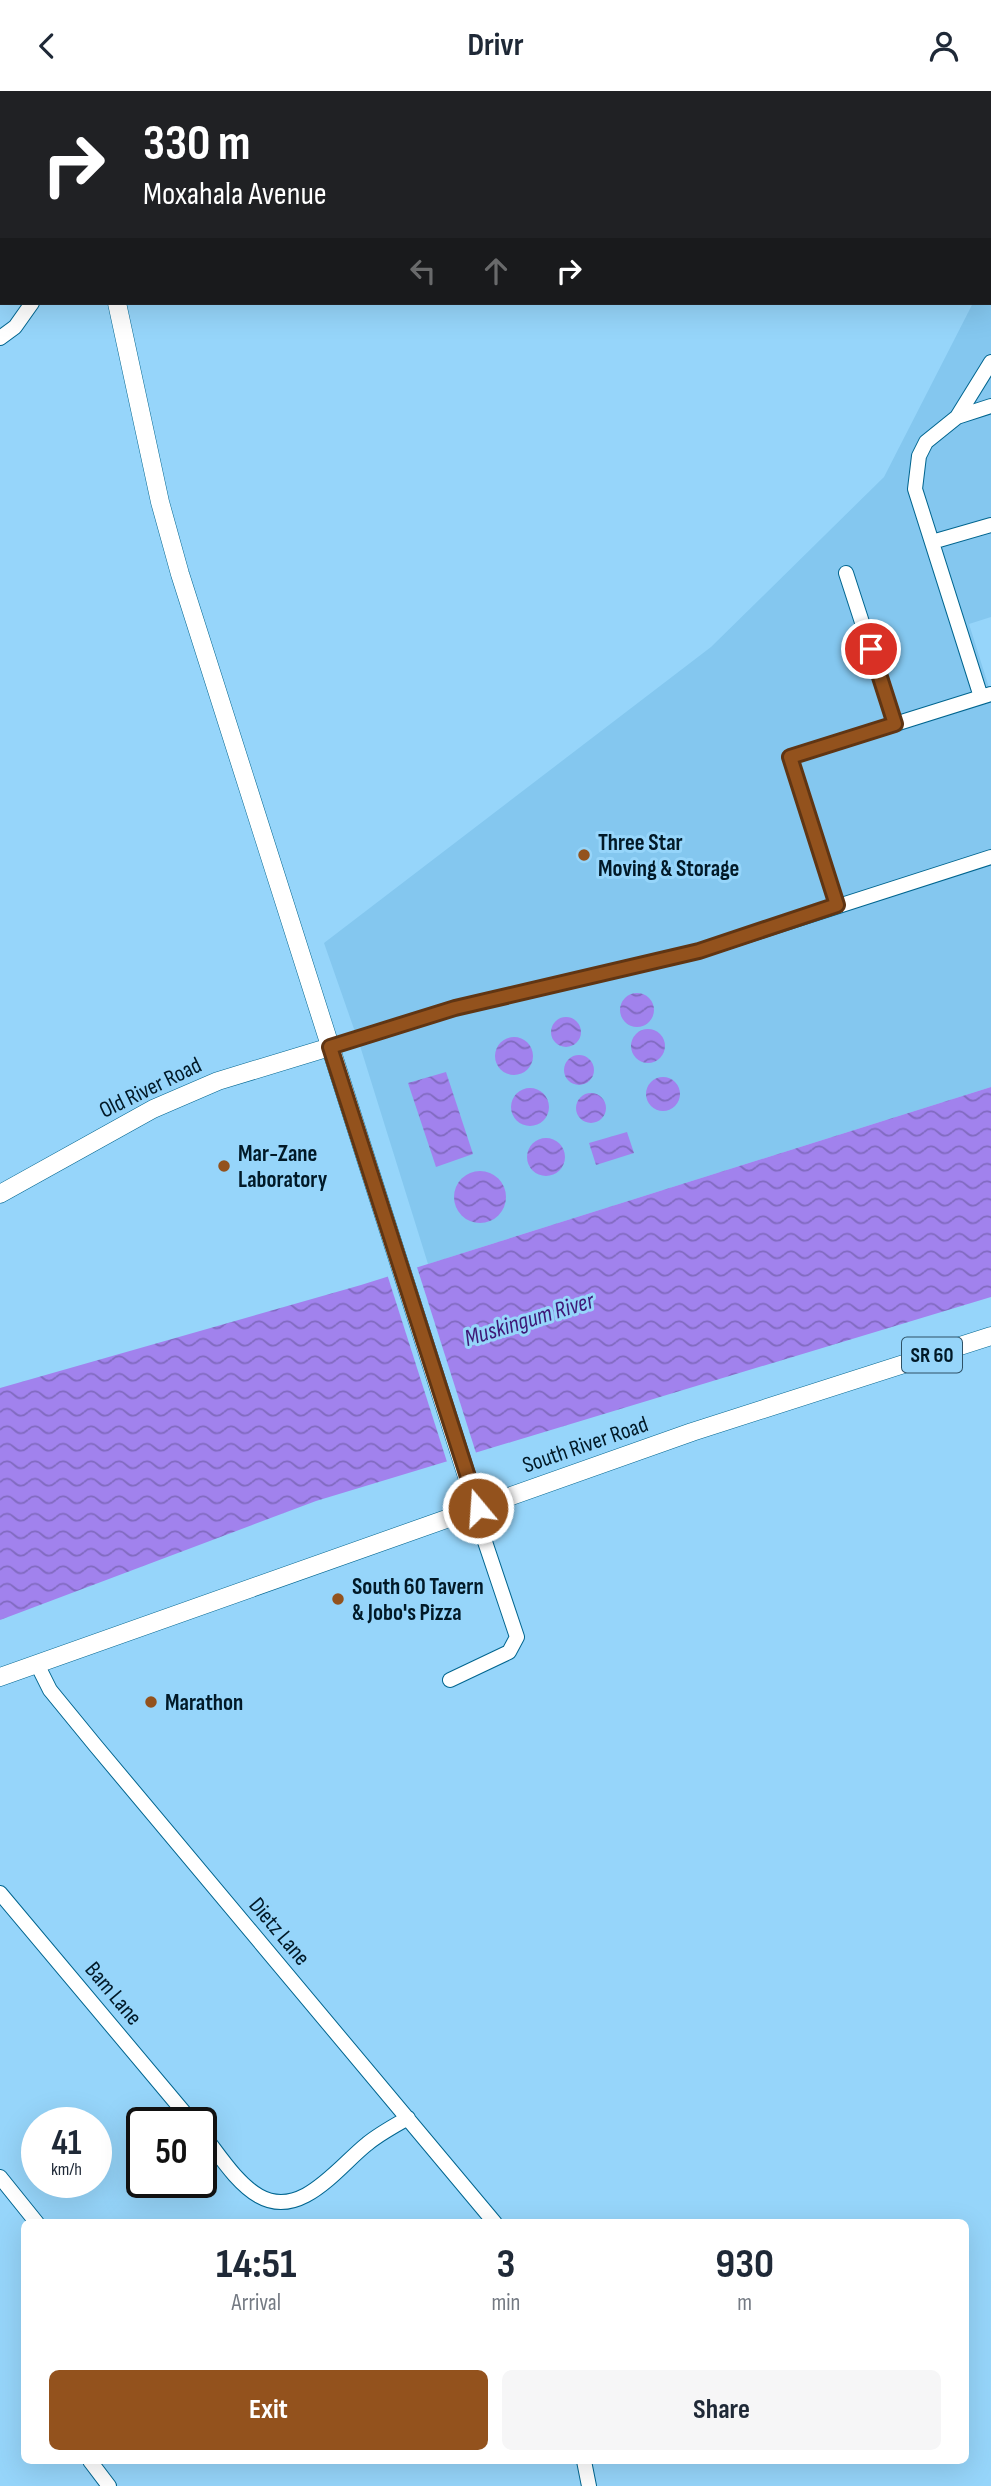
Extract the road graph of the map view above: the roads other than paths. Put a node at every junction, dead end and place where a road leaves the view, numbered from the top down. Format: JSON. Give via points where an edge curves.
{"nodes":[{"id":1,"x":31,"y":305,"type":"edge"},
{"id":2,"x":117,"y":305,"type":"edge"},
{"id":3,"x":0,"y":338,"type":"edge"},
{"id":4,"x":991,"y":362,"type":"edge"},
{"id":5,"x":991,"y":406,"type":"edge"},
{"id":6,"x":957,"y":417,"type":"junction"},
{"id":7,"x":991,"y":525,"type":"edge"},
{"id":8,"x":932,"y":542,"type":"junction"},
{"id":9,"x":846,"y":573,"type":"dead end"},
{"id":10,"x":986,"y":695,"type":"edge"},
{"id":11,"x":895,"y":724,"type":"junction"},
{"id":12,"x":991,"y":857,"type":"edge"},
{"id":13,"x":837,"y":905,"type":"junction"},
{"id":14,"x":330,"y":1047,"type":"junction"},
{"id":15,"x":0,"y":1194,"type":"edge"},
{"id":16,"x":991,"y":1336,"type":"edge"},
{"id":17,"x":476,"y":1509,"type":"junction"},
{"id":18,"x":37,"y":1664,"type":"junction"},
{"id":19,"x":0,"y":1677,"type":"edge"},
{"id":20,"x":450,"y":1680,"type":"dead end"},
{"id":21,"x":0,"y":1893,"type":"edge"},
{"id":22,"x":180,"y":2107,"type":"edge"},
{"id":23,"x":408,"y":2118,"type":"junction"},
{"id":24,"x":217,"y":2151,"type":"edge"},
{"id":25,"x":0,"y":2178,"type":"edge"},
{"id":26,"x":34,"y":2219,"type":"edge"},
{"id":27,"x":492,"y":2219,"type":"edge"},
{"id":28,"x":92,"y":2464,"type":"edge"},
{"id":29,"x":585,"y":2464,"type":"edge"},
{"id":30,"x":109,"y":2486,"type":"edge"},
{"id":31,"x":589,"y":2486,"type":"edge"}],
"edges":[{"from":1,"to":3,"type":"street"},
{"from":2,"to":14,"type":"main road","via":[[180,574]]},
{"from":4,"to":6,"type":"street"},
{"from":5,"to":6,"type":"street"},
{"from":6,"to":8,"type":"street","via":[[926,442],[914,475]]},
{"from":7,"to":8,"type":"street"},
{"from":8,"to":10,"type":"street"},
{"from":9,"to":11,"type":"street"},
{"from":10,"to":11,"type":"street"},
{"from":11,"to":13,"type":"street","via":[[790,757]]},
{"from":12,"to":13,"type":"street"},
{"from":13,"to":14,"type":"street","via":[[699,951],[455,1008]]},
{"from":14,"to":15,"type":"main road","name":"Old River Road","via":[[218,1081],[153,1109]]},
{"from":14,"to":17,"type":"main road"},
{"from":16,"to":17,"type":"main road","name":"South River Road","number":"SR 60","via":[[692,1432]]},
{"from":17,"to":18,"type":"main road","name":"South River Road","number":"SR 60"},
{"from":17,"to":20,"type":"street","via":[[517,1637],[509,1652]]},
{"from":18,"to":19,"type":"main road","name":"South River Road","number":"SR 60"},
{"from":18,"to":23,"type":"street","name":"Dietz Lane","via":[[50,1690]]},
{"from":21,"to":22,"type":"street","name":"Bam Lane"},
{"from":23,"to":24,"type":"street","via":[[366,2145],[315,2189],[288,2202],[271,2201],[248,2188]]},
{"from":23,"to":27,"type":"street","name":"Dietz Lane"},
{"from":25,"to":26,"type":"street"},
{"from":28,"to":30,"type":"street"},
{"from":29,"to":31,"type":"street"}]}
